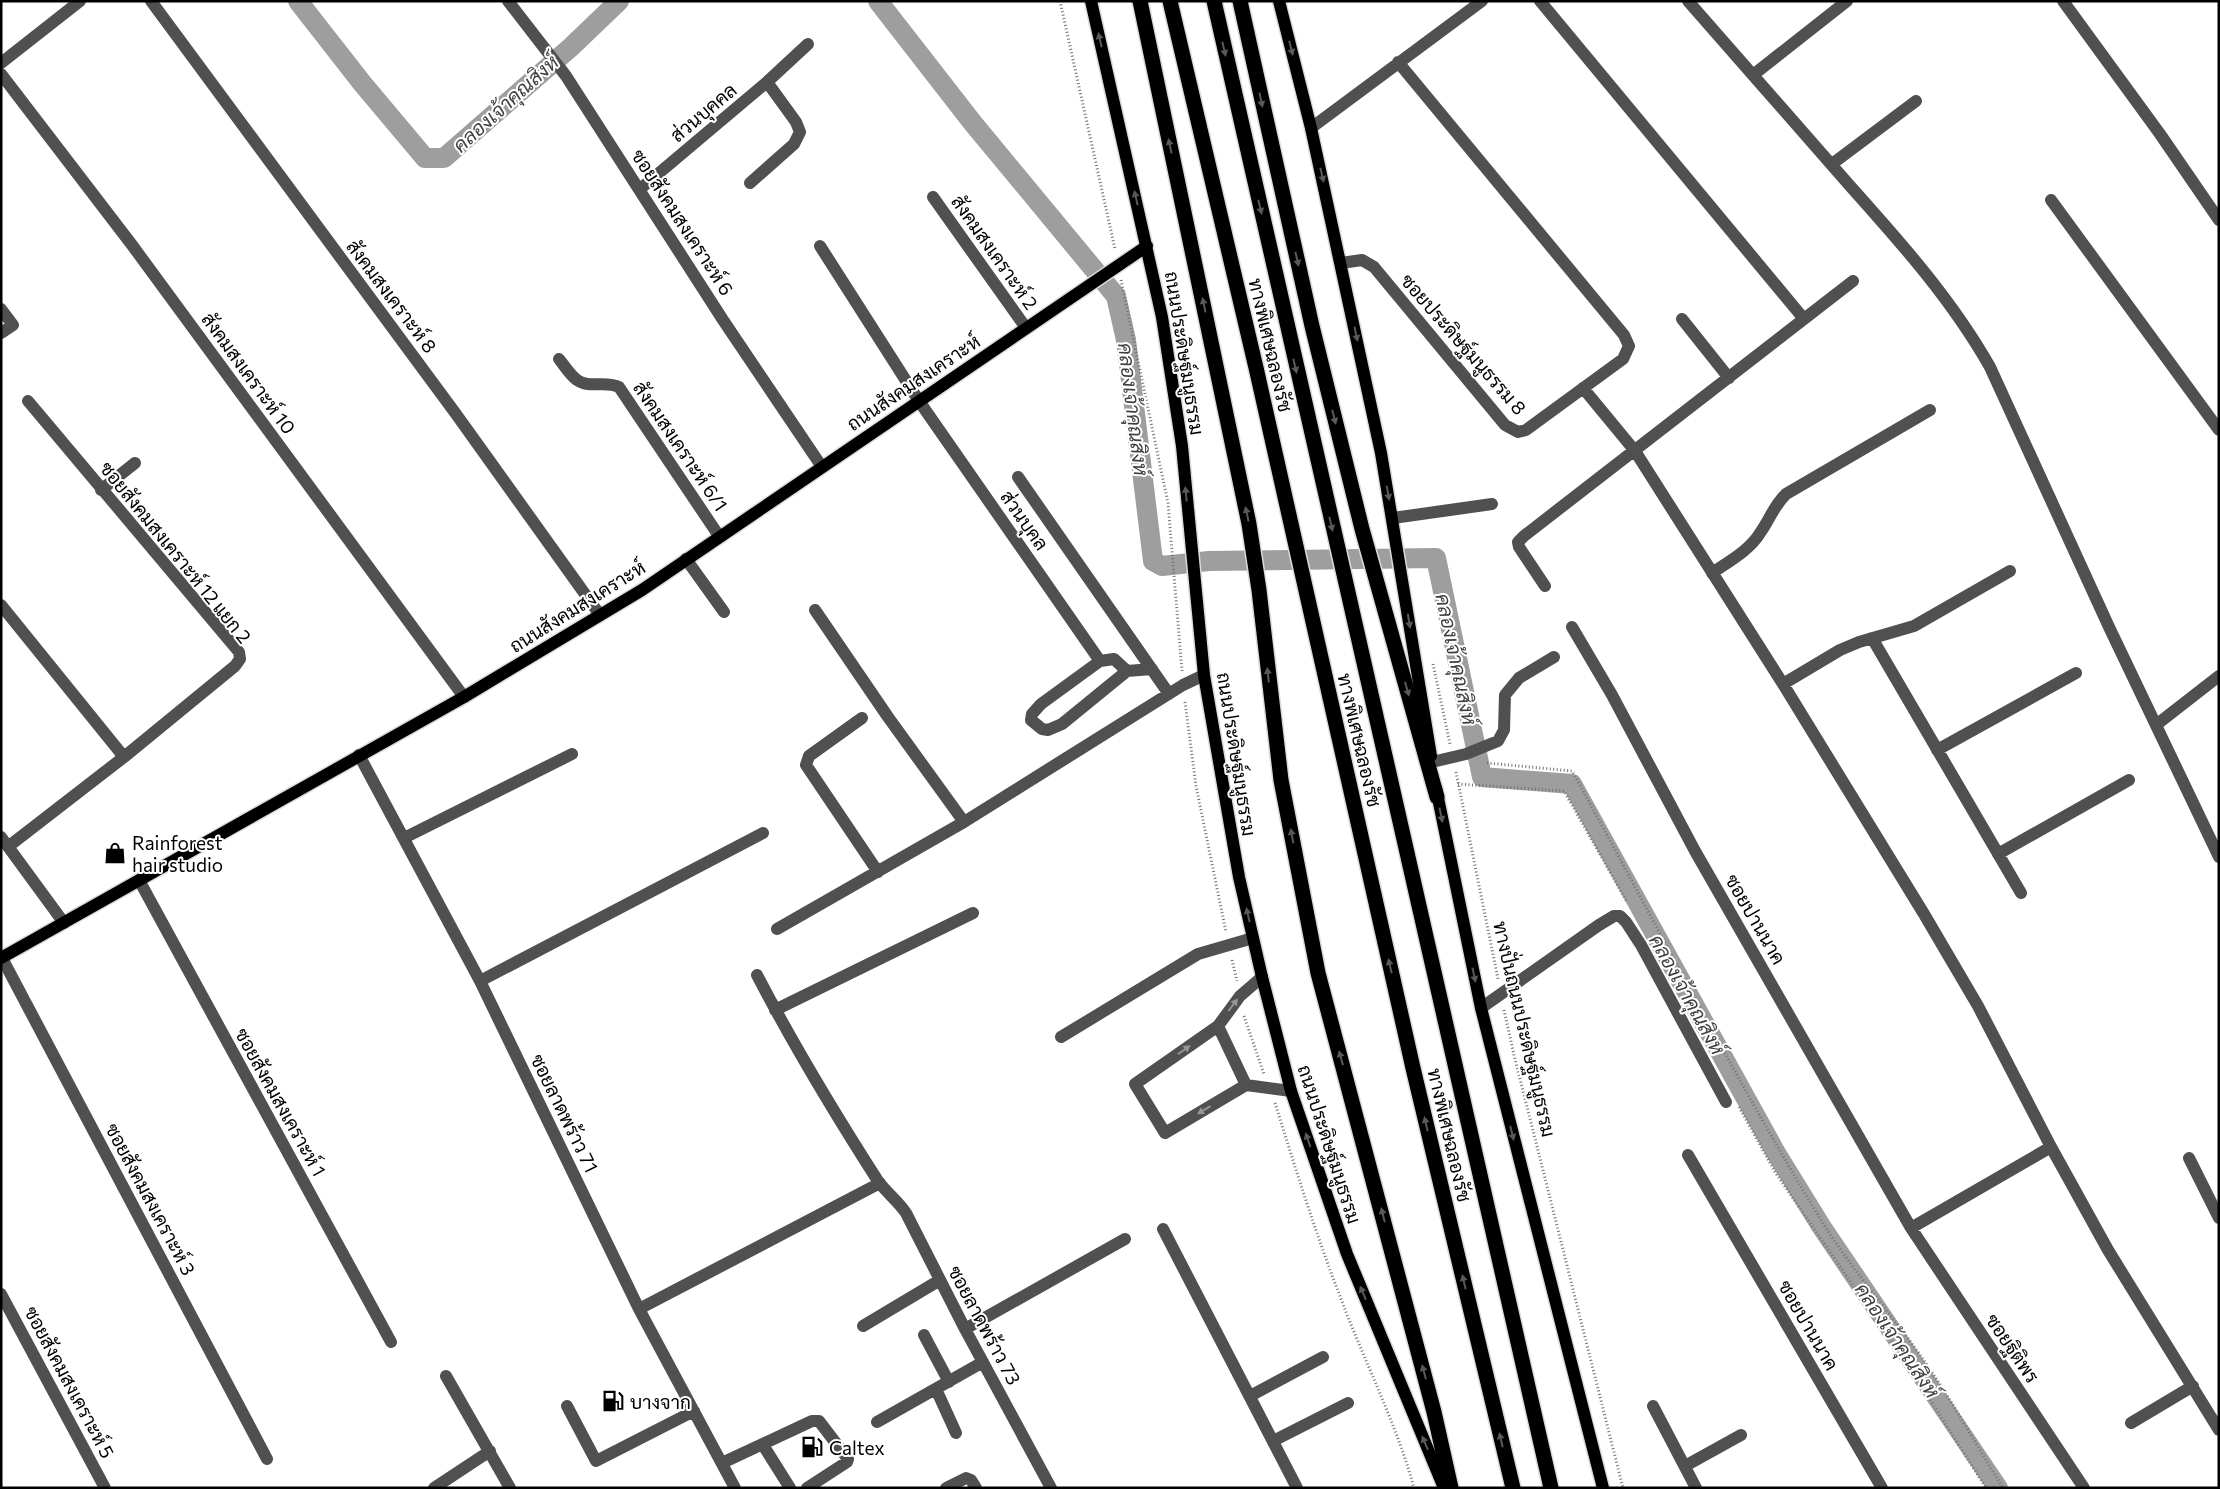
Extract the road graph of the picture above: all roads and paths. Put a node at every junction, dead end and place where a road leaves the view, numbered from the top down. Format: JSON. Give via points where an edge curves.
{"nodes":[{"id":1,"x":80,"y":1,"type":"edge"},
{"id":2,"x":151,"y":1,"type":"edge"},
{"id":3,"x":508,"y":1,"type":"edge"},
{"id":4,"x":1091,"y":1,"type":"edge"},
{"id":5,"x":1140,"y":1,"type":"edge"},
{"id":6,"x":1170,"y":1,"type":"edge"},
{"id":7,"x":1214,"y":1,"type":"edge"},
{"id":8,"x":1240,"y":1,"type":"edge"},
{"id":9,"x":1279,"y":1,"type":"edge"},
{"id":10,"x":1482,"y":1,"type":"edge"},
{"id":11,"x":1540,"y":1,"type":"edge"},
{"id":12,"x":1688,"y":1,"type":"edge"},
{"id":13,"x":1847,"y":1,"type":"edge"},
{"id":14,"x":2063,"y":1,"type":"edge"},
{"id":15,"x":808,"y":44,"type":"dead end"},
{"id":16,"x":1398,"y":62,"type":"junction"},
{"id":17,"x":1,"y":63,"type":"edge"},
{"id":18,"x":1,"y":74,"type":"edge"},
{"id":19,"x":1753,"y":75,"type":"junction"},
{"id":20,"x":767,"y":82,"type":"junction"},
{"id":21,"x":5,"y":89,"type":"edge"},
{"id":22,"x":1916,"y":101,"type":"dead end"},
{"id":23,"x":1311,"y":128,"type":"junction"},
{"id":24,"x":1832,"y":164,"type":"junction"},
{"id":25,"x":750,"y":183,"type":"dead end"},
{"id":26,"x":640,"y":189,"type":"junction"},
{"id":27,"x":933,"y":197,"type":"dead end"},
{"id":28,"x":2051,"y":200,"type":"dead end"},
{"id":29,"x":2219,"y":220,"type":"edge"},
{"id":30,"x":820,"y":246,"type":"dead end"},
{"id":31,"x":1147,"y":246,"type":"junction"},
{"id":32,"x":1341,"y":263,"type":"junction"},
{"id":33,"x":1854,"y":281,"type":"dead end"},
{"id":34,"x":1,"y":309,"type":"edge"},
{"id":35,"x":1682,"y":319,"type":"dead end"},
{"id":36,"x":1804,"y":320,"type":"junction"},
{"id":37,"x":1026,"y":328,"type":"junction"},
{"id":38,"x":1,"y":333,"type":"edge"},
{"id":39,"x":559,"y":359,"type":"dead end"},
{"id":40,"x":1729,"y":378,"type":"junction"},
{"id":41,"x":1583,"y":388,"type":"junction"},
{"id":42,"x":28,"y":401,"type":"dead end"},
{"id":43,"x":919,"y":401,"type":"junction"},
{"id":44,"x":1930,"y":410,"type":"dead end"},
{"id":45,"x":2219,"y":430,"type":"edge"},
{"id":46,"x":1635,"y":451,"type":"junction"},
{"id":47,"x":135,"y":463,"type":"dead end"},
{"id":48,"x":822,"y":467,"type":"junction"},
{"id":49,"x":1018,"y":477,"type":"dead end"},
{"id":50,"x":101,"y":490,"type":"junction"},
{"id":51,"x":1492,"y":504,"type":"dead end"},
{"id":52,"x":1393,"y":518,"type":"junction"},
{"id":53,"x":719,"y":536,"type":"junction"},
{"id":54,"x":1172,"y":543,"type":"dead end"},
{"id":55,"x":686,"y":559,"type":"junction"},
{"id":56,"x":1174,"y":571,"type":"dead end"},
{"id":57,"x":2010,"y":571,"type":"dead end"},
{"id":58,"x":1712,"y":573,"type":"junction"},
{"id":59,"x":1545,"y":586,"type":"dead end"},
{"id":60,"x":1,"y":605,"type":"edge"},
{"id":61,"x":815,"y":610,"type":"dead end"},
{"id":62,"x":724,"y":612,"type":"dead end"},
{"id":63,"x":600,"y":615,"type":"junction"},
{"id":64,"x":1572,"y":627,"type":"dead end"},
{"id":65,"x":1872,"y":638,"type":"junction"},
{"id":66,"x":1432,"y":657,"type":"dead end"},
{"id":67,"x":1554,"y":657,"type":"dead end"},
{"id":68,"x":1100,"y":661,"type":"junction"},
{"id":69,"x":1152,"y":669,"type":"junction"},
{"id":70,"x":1126,"y":671,"type":"junction"},
{"id":71,"x":2076,"y":673,"type":"dead end"},
{"id":72,"x":1204,"y":675,"type":"junction"},
{"id":73,"x":2219,"y":676,"type":"edge"},
{"id":74,"x":1783,"y":684,"type":"junction"},
{"id":75,"x":1169,"y":694,"type":"junction"},
{"id":76,"x":464,"y":697,"type":"junction"},
{"id":77,"x":862,"y":718,"type":"dead end"},
{"id":78,"x":2156,"y":725,"type":"junction"},
{"id":79,"x":1937,"y":750,"type":"junction"},
{"id":80,"x":572,"y":754,"type":"dead end"},
{"id":81,"x":359,"y":755,"type":"junction"},
{"id":82,"x":124,"y":757,"type":"junction"},
{"id":83,"x":1453,"y":757,"type":"junction"},
{"id":84,"x":1432,"y":762,"type":"junction"},
{"id":85,"x":1487,"y":763,"type":"dead end"},
{"id":86,"x":2129,"y":780,"type":"dead end"},
{"id":87,"x":1438,"y":797,"type":"junction"},
{"id":88,"x":964,"y":822,"type":"junction"},
{"id":89,"x":763,"y":833,"type":"dead end"},
{"id":90,"x":404,"y":838,"type":"junction"},
{"id":91,"x":5,"y":842,"type":"edge"},
{"id":92,"x":1998,"y":854,"type":"junction"},
{"id":93,"x":2219,"y":857,"type":"edge"},
{"id":94,"x":878,"y":872,"type":"junction"},
{"id":95,"x":139,"y":880,"type":"junction"},
{"id":96,"x":2021,"y":893,"type":"dead end"},
{"id":97,"x":973,"y":913,"type":"dead end"},
{"id":98,"x":64,"y":923,"type":"junction"},
{"id":99,"x":776,"y":929,"type":"dead end"},
{"id":100,"x":1253,"y":938,"type":"junction"},
{"id":101,"x":2,"y":958,"type":"edge"},
{"id":102,"x":757,"y":975,"type":"dead end"},
{"id":103,"x":1262,"y":978,"type":"junction"},
{"id":104,"x":480,"y":981,"type":"junction"},
{"id":105,"x":1501,"y":994,"type":"junction"},
{"id":106,"x":1481,"y":1008,"type":"junction"},
{"id":107,"x":775,"y":1010,"type":"junction"},
{"id":108,"x":1218,"y":1026,"type":"junction"},
{"id":109,"x":1061,"y":1037,"type":"dead end"},
{"id":110,"x":1246,"y":1085,"type":"junction"},
{"id":111,"x":1291,"y":1091,"type":"junction"},
{"id":112,"x":1726,"y":1102,"type":"dead end"},
{"id":113,"x":2051,"y":1147,"type":"junction"},
{"id":114,"x":1688,"y":1155,"type":"dead end"},
{"id":115,"x":2189,"y":1158,"type":"dead end"},
{"id":116,"x":880,"y":1183,"type":"junction"},
{"id":117,"x":2219,"y":1218,"type":"edge"},
{"id":118,"x":1911,"y":1228,"type":"junction"},
{"id":119,"x":1163,"y":1229,"type":"dead end"},
{"id":120,"x":1125,"y":1239,"type":"dead end"},
{"id":121,"x":940,"y":1280,"type":"junction"},
{"id":122,"x":1,"y":1294,"type":"edge"},
{"id":123,"x":639,"y":1309,"type":"junction"},
{"id":124,"x":862,"y":1326,"type":"dead end"},
{"id":125,"x":965,"y":1329,"type":"junction"},
{"id":126,"x":924,"y":1335,"type":"dead end"},
{"id":127,"x":391,"y":1342,"type":"dead end"},
{"id":128,"x":1323,"y":1357,"type":"dead end"},
{"id":129,"x":983,"y":1362,"type":"junction"},
{"id":130,"x":446,"y":1376,"type":"dead end"},
{"id":131,"x":949,"y":1382,"type":"junction"},
{"id":132,"x":2193,"y":1386,"type":"junction"},
{"id":133,"x":936,"y":1389,"type":"junction"},
{"id":134,"x":1250,"y":1396,"type":"junction"},
{"id":135,"x":1348,"y":1403,"type":"dead end"},
{"id":136,"x":567,"y":1406,"type":"dead end"},
{"id":137,"x":1653,"y":1406,"type":"dead end"},
{"id":138,"x":694,"y":1411,"type":"junction"},
{"id":139,"x":877,"y":1422,"type":"dead end"},
{"id":140,"x":2131,"y":1424,"type":"dead end"},
{"id":141,"x":2219,"y":1430,"type":"edge"},
{"id":142,"x":956,"y":1433,"type":"dead end"},
{"id":143,"x":1741,"y":1435,"type":"dead end"},
{"id":144,"x":1273,"y":1441,"type":"junction"},
{"id":145,"x":762,"y":1445,"type":"junction"},
{"id":146,"x":490,"y":1451,"type":"junction"},
{"id":147,"x":267,"y":1459,"type":"dead end"},
{"id":148,"x":722,"y":1463,"type":"junction"},
{"id":149,"x":1685,"y":1466,"type":"junction"},
{"id":150,"x":105,"y":1488,"type":"edge"},
{"id":151,"x":434,"y":1488,"type":"edge"},
{"id":152,"x":510,"y":1488,"type":"edge"},
{"id":153,"x":735,"y":1488,"type":"edge"},
{"id":154,"x":790,"y":1488,"type":"edge"},
{"id":155,"x":807,"y":1488,"type":"edge"},
{"id":156,"x":946,"y":1488,"type":"edge"},
{"id":157,"x":976,"y":1488,"type":"edge"},
{"id":158,"x":1051,"y":1488,"type":"edge"},
{"id":159,"x":1297,"y":1488,"type":"edge"},
{"id":160,"x":1444,"y":1488,"type":"edge"},
{"id":161,"x":1451,"y":1488,"type":"edge"},
{"id":162,"x":1513,"y":1488,"type":"edge"},
{"id":163,"x":1551,"y":1488,"type":"edge"},
{"id":164,"x":1603,"y":1488,"type":"edge"},
{"id":165,"x":1622,"y":1488,"type":"edge"},
{"id":166,"x":1696,"y":1488,"type":"edge"},
{"id":167,"x":1882,"y":1488,"type":"edge"},
{"id":168,"x":2003,"y":1488,"type":"edge"},
{"id":169,"x":2084,"y":1488,"type":"edge"}],
"edges":[{"from":1,"to":17,"type":"street"},
{"from":2,"to":63,"type":"street","name":"สังคมสงเคราะห์ 8"},
{"from":3,"to":26,"type":"street","name":"ซอยสังคมสงเคราะห์ 6","via":[[545,46]]},
{"from":31,"to":4,"type":"main road","name":"ถนนประดิษฐ์มนูธรรม","one_way":true},
{"from":161,"to":5,"type":"highway","one_way":true,"via":[[1434,1412],[1318,973],[1281,780],[1249,524]]},
{"from":162,"to":6,"type":"highway","name":"ทางพิเศษฉลองรัช","one_way":true,"via":[[1413,1068]]},
{"from":7,"to":163,"type":"highway","name":"ทางพิเศษฉลองรัช","one_way":true},
{"from":8,"to":87,"type":"highway","one_way":true,"via":[[1310,316],[1374,575]]},
{"from":9,"to":23,"type":"main road","one_way":true},
{"from":10,"to":16,"type":"street"},
{"from":11,"to":36,"type":"street"},
{"from":12,"to":19,"type":"street"},
{"from":13,"to":19,"type":"street"},
{"from":14,"to":29,"type":"street"},
{"from":15,"to":20,"type":"street","name":"ส่วนบุคคล"},
{"from":16,"to":23,"type":"street"},
{"from":16,"to":41,"type":"street","name":"ซอยประดิษฐ์มนูธรรม 8","via":[[1624,335],[1629,346],[1622,359]]},
{"from":18,"to":21,"type":"street","name":"สังคมสงเคราะห์ 10"},
{"from":19,"to":24,"type":"street"},
{"from":20,"to":25,"type":"street","via":[[800,132],[794,144]]},
{"from":20,"to":26,"type":"street","name":"ส่วนบุคคล"},
{"from":21,"to":76,"type":"street","name":"สังคมสงเคราะห์ 10","via":[[132,245]]},
{"from":22,"to":24,"type":"street"},
{"from":23,"to":32,"type":"main road","one_way":true},
{"from":24,"to":78,"type":"street","via":[[1906,249],[1970,332],[1990,367]]},
{"from":26,"to":48,"type":"street","name":"ซอยสังคมสงเคราะห์ 6"},
{"from":27,"to":37,"type":"street","name":"สังคมสงเคราะห์ 2"},
{"from":28,"to":45,"type":"street"},
{"from":30,"to":43,"type":"street","name":"ส่วนบุคล"},
{"from":31,"to":37,"type":"main road","name":"ถนนสังคมสงเคราะห์"},
{"from":72,"to":31,"type":"main road","name":"ถนนประดิษฐ์มนูธรรม","one_way":true,"via":[[1182,446]]},
{"from":32,"to":41,"type":"street","name":"ซอยประดิษฐ์มนูธรรม 8","via":[[1362,260],[1374,267],[1512,430],[1526,430]]},
{"from":32,"to":52,"type":"main road","one_way":true},
{"from":33,"to":36,"type":"street"},
{"from":34,"to":38,"type":"street","via":[[13,325]]},
{"from":35,"to":40,"type":"street"},
{"from":36,"to":40,"type":"street"},
{"from":37,"to":43,"type":"main road","name":"ถนนสังคมสงเคราะห์"},
{"from":39,"to":53,"type":"street","name":"สังคมสงเคราะห์ 6/1","via":[[582,383],[619,387]]},
{"from":40,"to":46,"type":"street"},
{"from":41,"to":46,"type":"street"},
{"from":42,"to":50,"type":"street","name":"ซอยสังคมสงเคราะห์ 12 แยก 2"},
{"from":43,"to":48,"type":"main road","name":"ถนนสังคมสงเคราะห์"},
{"from":43,"to":68,"type":"street","name":"ส่วนบุคล"},
{"from":44,"to":58,"type":"street","via":[[1786,494],[1775,505],[1752,543]]},
{"from":46,"to":58,"type":"street"},
{"from":46,"to":59,"type":"street","via":[[1518,542]]},
{"from":47,"to":50,"type":"street"},
{"from":48,"to":53,"type":"main road","name":"ถนนสังคมสงเคราะห์"},
{"from":49,"to":69,"type":"street"},
{"from":50,"to":82,"type":"street","name":"ซอยสังคมสงเคราะห์ 12 แยก 2","via":[[239,652],[240,659]]},
{"from":51,"to":52,"type":"street"},
{"from":52,"to":84,"type":"main road","one_way":true},
{"from":53,"to":55,"type":"main road","name":"ถนนสังคมสงเคราะห์"},
{"from":54,"to":56,"type":"path"},
{"from":55,"to":62,"type":"street"},
{"from":55,"to":63,"type":"main road","name":"ถนนสังคมสงเคราะห์"},
{"from":57,"to":65,"type":"street","via":[[1914,626]]},
{"from":58,"to":74,"type":"street"},
{"from":60,"to":82,"type":"street"},
{"from":61,"to":88,"type":"street"},
{"from":63,"to":76,"type":"main road","name":"ถนนสังคมสงเคราะห์"},
{"from":64,"to":118,"type":"street","name":"ซอยปานนาค"},
{"from":65,"to":74,"type":"street","via":[[1840,650]]},
{"from":65,"to":79,"type":"street"},
{"from":66,"to":83,"type":"path","name":"ทางปั่นถนนประดิษฐ์มนูธรรม"},
{"from":67,"to":83,"type":"street","via":[[1519,678],[1508,690],[1502,736],[1490,745]]},
{"from":68,"to":70,"type":"street","via":[[1114,659]]},
{"from":68,"to":70,"type":"street","via":[[1041,704],[1031,720],[1048,730],[1062,724]]},
{"from":69,"to":70,"type":"street"},
{"from":69,"to":75,"type":"street"},
{"from":71,"to":79,"type":"street"},
{"from":72,"to":75,"type":"street"},
{"from":100,"to":72,"type":"main road","name":"ถนนประดิษฐ์มนูธรรม","one_way":true},
{"from":73,"to":78,"type":"street"},
{"from":74,"to":113,"type":"street","via":[[1968,989]]},
{"from":75,"to":88,"type":"street"},
{"from":76,"to":81,"type":"main road","name":"ถนนสังคมสงเคราะห์"},
{"from":77,"to":94,"type":"street","via":[[809,756],[806,765]]},
{"from":78,"to":93,"type":"street"},
{"from":79,"to":92,"type":"street"},
{"from":80,"to":90,"type":"street"},
{"from":81,"to":90,"type":"street","name":"ซอยลาดพร้าว 71"},
{"from":81,"to":95,"type":"main road","name":"ถนนสังคมสงเคราะห์"},
{"from":82,"to":91,"type":"street","name":"ซอยสังคมสงเคราะห์ 12 แยก 2"},
{"from":83,"to":84,"type":"street"},
{"from":83,"to":105,"type":"path","name":"ทางปั่นถนนประดิษฐ์มนูธรรม"},
{"from":84,"to":87,"type":"main road"},
{"from":85,"to":168,"type":"path","via":[[1572,771],[1676,966],[1822,1222],[1919,1354]]},
{"from":86,"to":92,"type":"street"},
{"from":87,"to":106,"type":"main road","one_way":true},
{"from":88,"to":94,"type":"street"},
{"from":89,"to":104,"type":"street"},
{"from":90,"to":104,"type":"street","name":"ซอยลาดพร้าว 71"},
{"from":91,"to":98,"type":"street"},
{"from":92,"to":96,"type":"street"},
{"from":94,"to":99,"type":"street"},
{"from":95,"to":98,"type":"main road","name":"ถนนสังคมสงเคราะห์"},
{"from":95,"to":127,"type":"street","name":"ซอยสังคมสงเคราะห์ 1"},
{"from":97,"to":107,"type":"street"},
{"from":98,"to":101,"type":"main road","name":"ถนนสังคมสงเคราะห์"},
{"from":100,"to":103,"type":"main road","name":"ถนนประดิษฐ์มนูธรรม"},
{"from":100,"to":109,"type":"street","via":[[1198,954]]},
{"from":101,"to":147,"type":"street","name":"ซอยสังคมสงเคราะห์ 3"},
{"from":102,"to":107,"type":"street","name":"ซอยลาดพร้าว 73"},
{"from":108,"to":103,"type":"street","one_way":true,"via":[[1240,996]]},
{"from":103,"to":111,"type":"main road","name":"ถนนประดิษฐ์มนูธรรม"},
{"from":104,"to":123,"type":"street","name":"ซอยลาดพร้าว 71"},
{"from":105,"to":106,"type":"street"},
{"from":105,"to":112,"type":"street","via":[[1599,925],[1620,916],[1641,944]]},
{"from":105,"to":165,"type":"path","name":"ทางปั่นถนนประดิษฐ์มนูธรรม"},
{"from":106,"to":164,"type":"main road","one_way":true},
{"from":107,"to":116,"type":"street","name":"ซอยลาดพร้าว 73","via":[[820,1089]]},
{"from":108,"to":110,"type":"street"},
{"from":110,"to":108,"type":"street","one_way":true,"via":[[1165,1133],[1135,1084]]},
{"from":110,"to":111,"type":"street"},
{"from":160,"to":111,"type":"main road","name":"ถนนประดิษฐ์มนูธรรม","one_way":true,"via":[[1347,1254]]},
{"from":113,"to":118,"type":"street"},
{"from":113,"to":132,"type":"street","via":[[2108,1250]]},
{"from":114,"to":167,"type":"street","name":"ซอยปานนาค"},
{"from":115,"to":117,"type":"street"},
{"from":116,"to":121,"type":"street","name":"ซอยลาดพร้าว 73","via":[[906,1213]]},
{"from":116,"to":123,"type":"street"},
{"from":118,"to":169,"type":"street","name":"ซอยฐิติพร"},
{"from":119,"to":134,"type":"street"},
{"from":120,"to":125,"type":"street"},
{"from":121,"to":124,"type":"street"},
{"from":121,"to":125,"type":"street","name":"ซอยลาดพร้าว 73"},
{"from":122,"to":150,"type":"street","name":"ซอยสังคมสงเคราะห์ 5"},
{"from":123,"to":138,"type":"street","name":"ซอยลาดพร้าว 71"},
{"from":125,"to":129,"type":"street","name":"ซอยลาดพร้าว 73"},
{"from":126,"to":131,"type":"street"},
{"from":128,"to":134,"type":"street"},
{"from":129,"to":131,"type":"street"},
{"from":129,"to":158,"type":"street","name":"ซอยลาดพร้าว 73"},
{"from":130,"to":146,"type":"street"},
{"from":131,"to":133,"type":"street"},
{"from":132,"to":140,"type":"street"},
{"from":132,"to":141,"type":"street"},
{"from":133,"to":139,"type":"street"},
{"from":133,"to":142,"type":"street"},
{"from":134,"to":144,"type":"street"},
{"from":135,"to":144,"type":"street"},
{"from":136,"to":138,"type":"street","via":[[596,1461]]},
{"from":137,"to":149,"type":"street"},
{"from":138,"to":148,"type":"street","name":"ซอยลาดพร้าว 71"},
{"from":143,"to":149,"type":"street"},
{"from":144,"to":159,"type":"street"},
{"from":145,"to":148,"type":"street"},
{"from":145,"to":154,"type":"street"},
{"from":145,"to":155,"type":"street","via":[[812,1421],[822,1422],[848,1459]]},
{"from":146,"to":151,"type":"street"},
{"from":146,"to":152,"type":"street"},
{"from":148,"to":153,"type":"street","name":"ซอยลาดพร้าว 71"},
{"from":149,"to":166,"type":"street"},
{"from":156,"to":157,"type":"street","via":[[966,1478]]}]}
